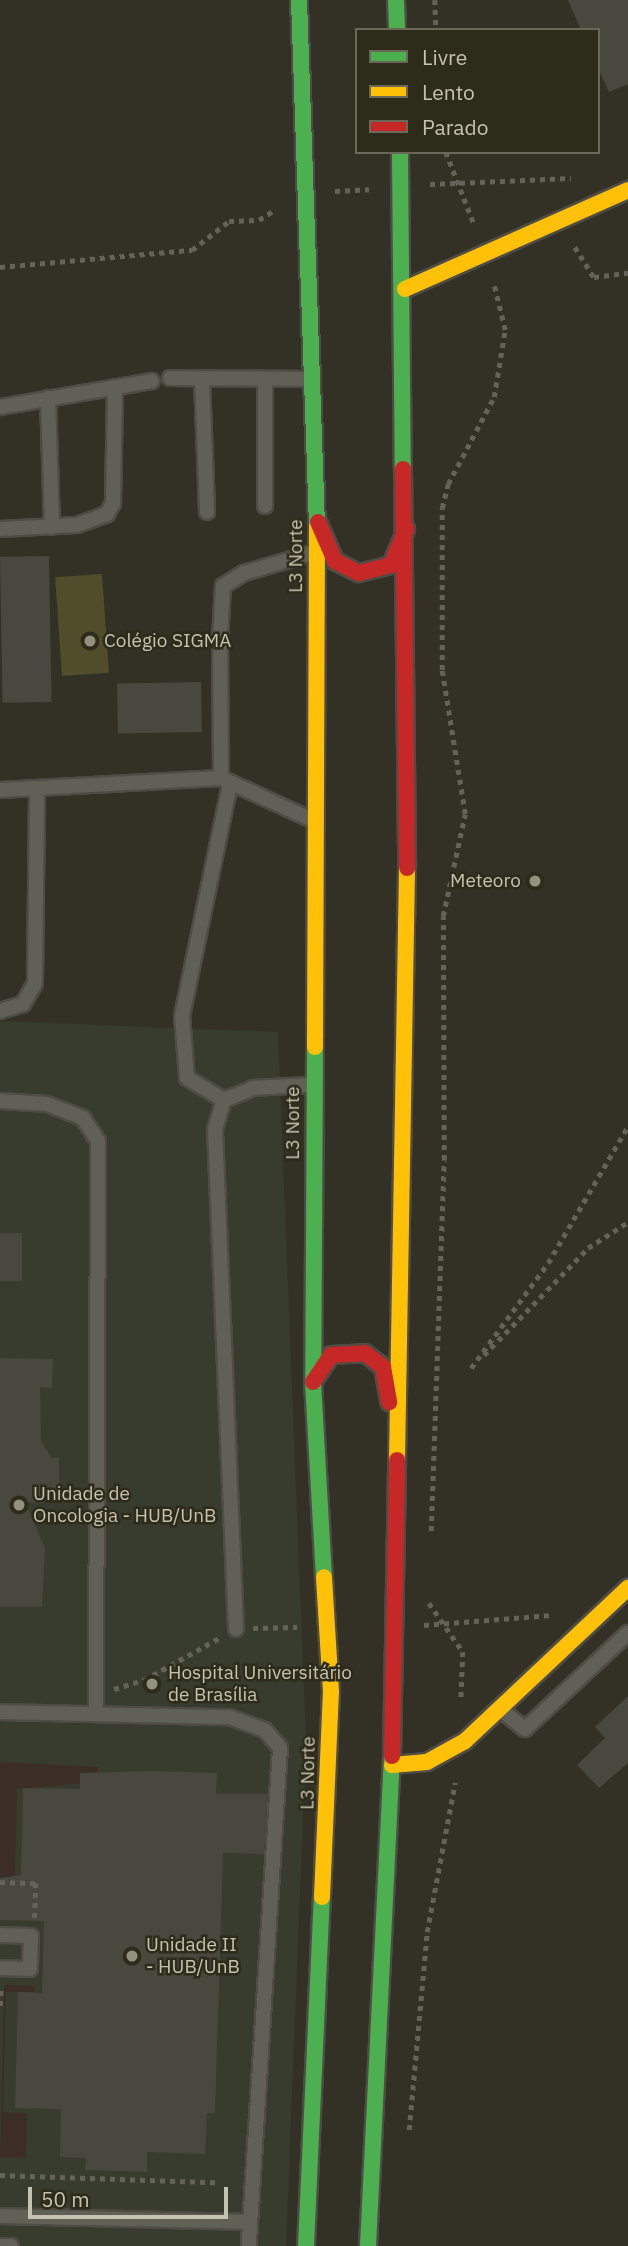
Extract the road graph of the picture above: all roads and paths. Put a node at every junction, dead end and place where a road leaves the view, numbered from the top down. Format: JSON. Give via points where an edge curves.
{"nodes":[{"id":1,"x":299,"y":0,"type":"edge"},
{"id":2,"x":396,"y":0,"type":"edge"},
{"id":3,"x":435,"y":0,"type":"edge"},
{"id":4,"x":397,"y":28,"type":"edge"},
{"id":5,"x":436,"y":28,"type":"edge"},
{"id":6,"x":400,"y":154,"type":"edge"},
{"id":7,"x":446,"y":154,"type":"edge"},
{"id":8,"x":588,"y":178,"type":"dead end"},
{"id":9,"x":453,"y":180,"type":"junction"},
{"id":10,"x":401,"y":187,"type":"junction"},
{"id":11,"x":628,"y":190,"type":"edge"},
{"id":12,"x":302,"y":192,"type":"junction"},
{"id":13,"x":567,"y":242,"type":"dead end"},
{"id":14,"x":486,"y":248,"type":"junction"},
{"id":15,"x":0,"y":267,"type":"edge"},
{"id":16,"x":628,"y":273,"type":"edge"},
{"id":17,"x":405,"y":289,"type":"junction"},
{"id":18,"x":170,"y":378,"type":"dead end"},
{"id":19,"x":202,"y":379,"type":"junction"},
{"id":20,"x":265,"y":379,"type":"junction"},
{"id":21,"x":314,"y":379,"type":"junction"},
{"id":22,"x":152,"y":381,"type":"dead end"},
{"id":23,"x":115,"y":387,"type":"junction"},
{"id":24,"x":48,"y":398,"type":"junction"},
{"id":25,"x":0,"y":407,"type":"edge"},
{"id":26,"x":265,"y":506,"type":"dead end"},
{"id":27,"x":207,"y":512,"type":"dead end"},
{"id":28,"x":317,"y":520,"type":"junction"},
{"id":29,"x":52,"y":527,"type":"junction"},
{"id":30,"x":406,"y":528,"type":"junction"},
{"id":31,"x":0,"y":529,"type":"edge"},
{"id":32,"x":317,"y":552,"type":"junction"},
{"id":33,"x":226,"y":782,"type":"junction"},
{"id":34,"x":37,"y":789,"type":"junction"},
{"id":35,"x":0,"y":790,"type":"edge"},
{"id":36,"x":315,"y":822,"type":"junction"},
{"id":37,"x":0,"y":1012,"type":"edge"},
{"id":38,"x":314,"y":1085,"type":"junction"},
{"id":39,"x":224,"y":1100,"type":"junction"},
{"id":40,"x":0,"y":1101,"type":"edge"},
{"id":41,"x":628,"y":1126,"type":"edge"},
{"id":42,"x":628,"y":1222,"type":"edge"},
{"id":43,"x":313,"y":1382,"type":"junction"},
{"id":44,"x":396,"y":1450,"type":"junction"},
{"id":45,"x":431,"y":1536,"type":"dead end"},
{"id":46,"x":628,"y":1588,"type":"edge"},
{"id":47,"x":429,"y":1591,"type":"dead end"},
{"id":48,"x":563,"y":1614,"type":"dead end"},
{"id":49,"x":442,"y":1623,"type":"junction"},
{"id":50,"x":301,"y":1627,"type":"dead end"},
{"id":51,"x":236,"y":1629,"type":"junction"},
{"id":52,"x":395,"y":1629,"type":"junction"},
{"id":53,"x":628,"y":1633,"type":"edge"},
{"id":54,"x":95,"y":1695,"type":"junction"},
{"id":55,"x":499,"y":1708,"type":"junction"},
{"id":56,"x":0,"y":1712,"type":"edge"},
{"id":57,"x":96,"y":1714,"type":"junction"},
{"id":58,"x":465,"y":1741,"type":"junction"},
{"id":59,"x":392,"y":1765,"type":"junction"},
{"id":60,"x":456,"y":1778,"type":"dead end"},
{"id":61,"x":0,"y":1882,"type":"edge"},
{"id":62,"x":34,"y":1929,"type":"dead end"},
{"id":63,"x":0,"y":1935,"type":"edge"},
{"id":64,"x":0,"y":1968,"type":"edge"},
{"id":65,"x":406,"y":2146,"type":"dead end"},
{"id":66,"x":0,"y":2175,"type":"edge"},
{"id":67,"x":215,"y":2182,"type":"dead end"},
{"id":68,"x":0,"y":2216,"type":"edge"},
{"id":69,"x":250,"y":2222,"type":"junction"},
{"id":70,"x":0,"y":2246,"type":"edge"},
{"id":71,"x":11,"y":2246,"type":"edge"},
{"id":72,"x":249,"y":2246,"type":"edge"},
{"id":73,"x":306,"y":2246,"type":"edge"},
{"id":74,"x":368,"y":2246,"type":"edge"}],
"edges":[{"from":1,"to":12,"type":"main road","name":"L3 Norte"},
{"from":2,"to":4,"type":"main road"},
{"from":3,"to":5,"type":"path"},
{"from":6,"to":10,"type":"main road"},
{"from":7,"to":9,"type":"path"},
{"from":8,"to":9,"type":"path"},
{"from":9,"to":10,"type":"path"},
{"from":9,"to":14,"type":"path"},
{"from":10,"to":12,"type":"path"},
{"from":10,"to":17,"type":"main road"},
{"from":11,"to":14,"type":"main road"},
{"from":12,"to":15,"type":"path","via":[[259,220],[229,221],[192,250]]},
{"from":12,"to":21,"type":"main road","name":"L3 Norte"},
{"from":13,"to":16,"type":"path","via":[[594,277]]},
{"from":14,"to":17,"type":"main road"},
{"from":14,"to":45,"type":"path","via":[[505,330],[494,397],[448,484],[442,508],[442,670],[465,814],[443,916],[443,1160]]},
{"from":17,"to":30,"type":"main road"},
{"from":18,"to":19,"type":"lane"},
{"from":19,"to":20,"type":"lane"},
{"from":19,"to":27,"type":"lane"},
{"from":20,"to":21,"type":"lane"},
{"from":20,"to":26,"type":"lane"},
{"from":21,"to":28,"type":"main road","name":"L3 Norte"},
{"from":22,"to":23,"type":"lane"},
{"from":23,"to":24,"type":"lane"},
{"from":23,"to":29,"type":"lane","via":[[113,503],[96,521]]},
{"from":24,"to":25,"type":"lane"},
{"from":24,"to":29,"type":"lane"},
{"from":28,"to":30,"type":"main road","via":[[335,561],[359,573],[391,565]]},
{"from":28,"to":32,"type":"main road","name":"L3 Norte"},
{"from":29,"to":31,"type":"lane"},
{"from":30,"to":44,"type":"main road","via":[[407,919]]},
{"from":32,"to":33,"type":"lane","via":[[244,573],[223,586]]},
{"from":32,"to":36,"type":"main road","name":"L3 Norte"},
{"from":33,"to":34,"type":"lane"},
{"from":33,"to":36,"type":"lane"},
{"from":33,"to":39,"type":"lane","via":[[183,1016],[187,1078],[197,1089]]},
{"from":34,"to":35,"type":"lane"},
{"from":34,"to":37,"type":"lane","via":[[36,972],[23,1004]]},
{"from":36,"to":38,"type":"main road","name":"L3 Norte"},
{"from":38,"to":39,"type":"lane","via":[[253,1088]]},
{"from":38,"to":43,"type":"main road","name":"L3 Norte"},
{"from":39,"to":51,"type":"lane","via":[[215,1129]]},
{"from":40,"to":54,"type":"lane","via":[[47,1104],[83,1118],[97,1141]]},
{"from":41,"to":42,"type":"path","via":[[548,1263],[471,1368],[588,1248]]},
{"from":43,"to":44,"type":"main road","via":[[331,1355],[376,1357],[383,1367]]},
{"from":43,"to":73,"type":"main road","name":"L3 Norte","via":[[329,1630],[330,1766]]},
{"from":44,"to":52,"type":"main road"},
{"from":46,"to":55,"type":"main road"},
{"from":47,"to":49,"type":"path","via":[[429,1605]]},
{"from":48,"to":49,"type":"path"},
{"from":49,"to":52,"type":"path"},
{"from":49,"to":58,"type":"path","via":[[463,1652]]},
{"from":50,"to":51,"type":"path"},
{"from":51,"to":54,"type":"path","via":[[144,1680]]},
{"from":52,"to":59,"type":"main road"},
{"from":53,"to":55,"type":"lane","via":[[525,1729]]},
{"from":54,"to":57,"type":"lane"},
{"from":55,"to":58,"type":"main road"},
{"from":56,"to":57,"type":"lane"},
{"from":57,"to":69,"type":"lane","via":[[229,1717],[265,1730],[280,1748]]},
{"from":58,"to":59,"type":"main road","via":[[427,1762]]},
{"from":59,"to":74,"type":"main road"},
{"from":60,"to":65,"type":"path","via":[[427,1932]]},
{"from":61,"to":62,"type":"path","via":[[36,1883]]},
{"from":63,"to":64,"type":"lane","via":[[31,1936],[30,1969]]},
{"from":66,"to":67,"type":"path"},
{"from":68,"to":69,"type":"lane"},
{"from":69,"to":72,"type":"lane"},
{"from":70,"to":71,"type":"lane"}]}
